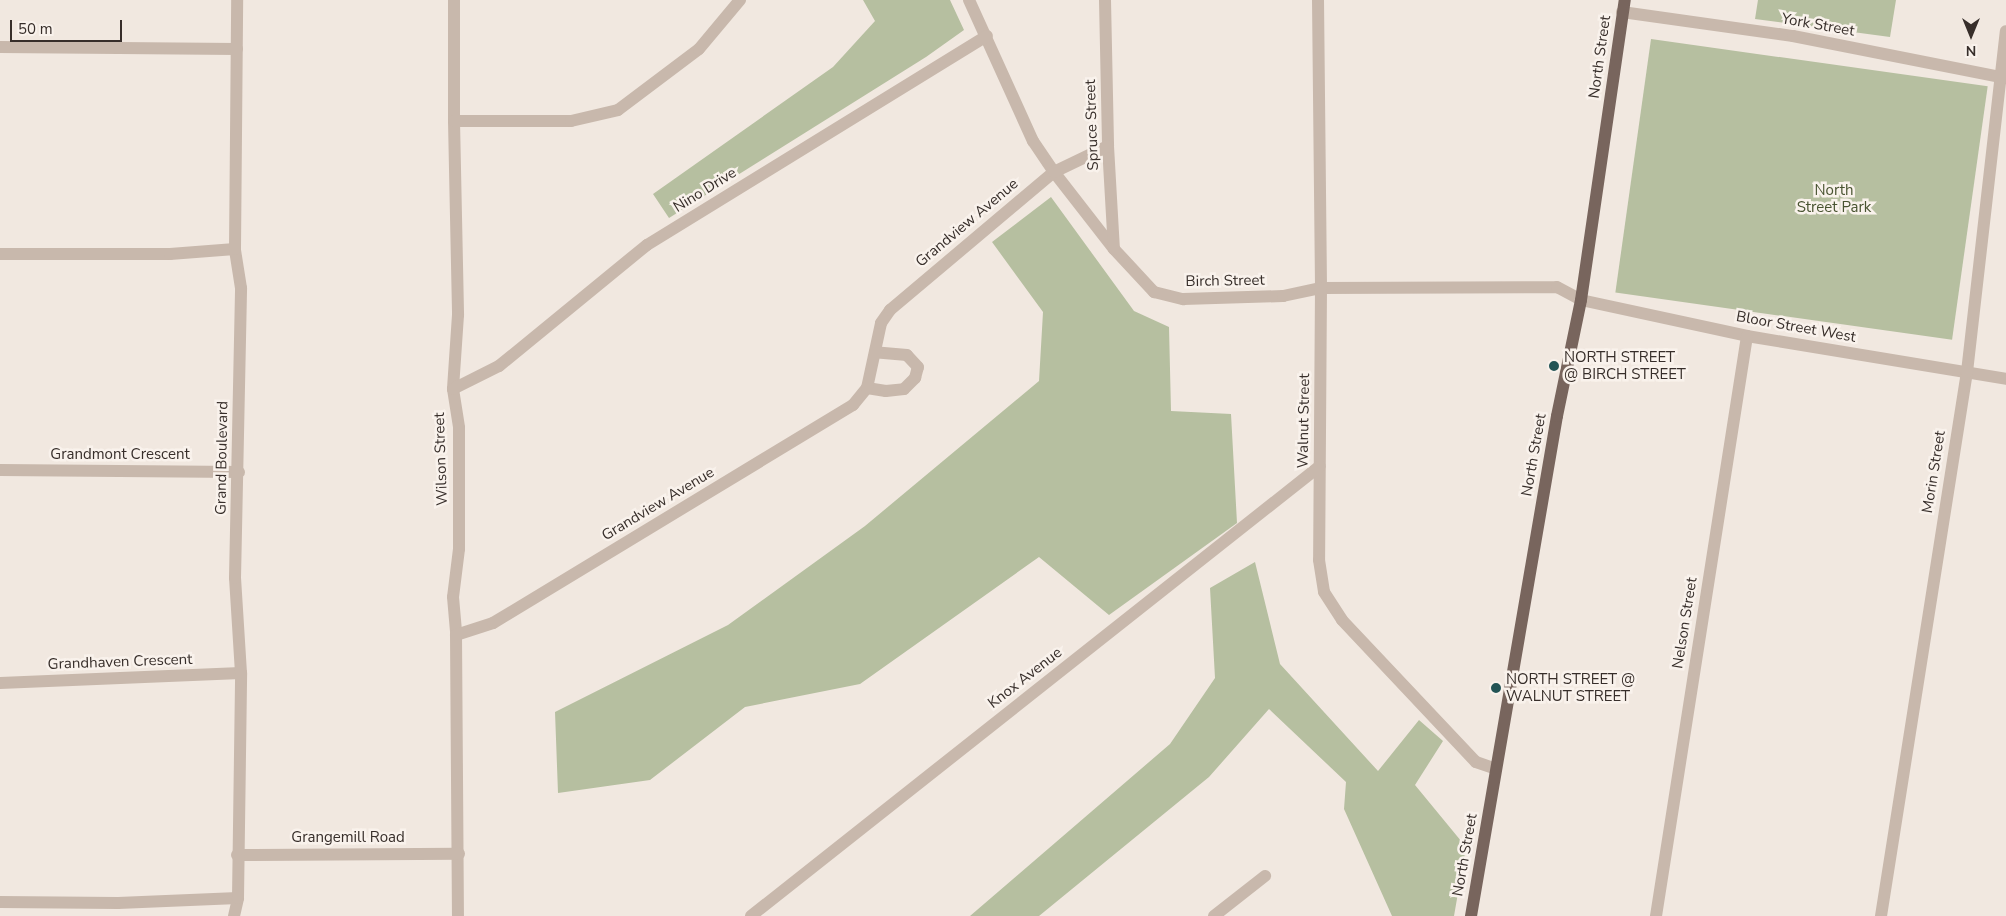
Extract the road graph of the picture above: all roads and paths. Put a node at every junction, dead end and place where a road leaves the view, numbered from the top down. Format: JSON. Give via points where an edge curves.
{"nodes":[{"id":1,"x":237,"y":0,"type":"edge"},
{"id":2,"x":454,"y":0,"type":"edge"},
{"id":3,"x":740,"y":0,"type":"edge"},
{"id":4,"x":969,"y":0,"type":"edge"},
{"id":5,"x":1105,"y":0,"type":"edge"},
{"id":6,"x":1318,"y":0,"type":"edge"},
{"id":7,"x":1624,"y":6,"type":"edge"},
{"id":8,"x":2006,"y":31,"type":"edge"},
{"id":9,"x":988,"y":36,"type":"junction"},
{"id":10,"x":0,"y":47,"type":"edge"},
{"id":11,"x":237,"y":49,"type":"junction"},
{"id":12,"x":2003,"y":78,"type":"edge"},
{"id":13,"x":454,"y":121,"type":"junction"},
{"id":14,"x":1108,"y":146,"type":"junction"},
{"id":15,"x":1054,"y":172,"type":"junction"},
{"id":16,"x":235,"y":249,"type":"junction"},
{"id":17,"x":1114,"y":249,"type":"junction"},
{"id":18,"x":0,"y":254,"type":"edge"},
{"id":19,"x":1321,"y":288,"type":"junction"},
{"id":20,"x":1581,"y":300,"type":"junction"},
{"id":21,"x":1747,"y":336,"type":"junction"},
{"id":22,"x":875,"y":352,"type":"junction"},
{"id":23,"x":1966,"y":372,"type":"junction"},
{"id":24,"x":2006,"y":379,"type":"edge"},
{"id":25,"x":868,"y":388,"type":"junction"},
{"id":26,"x":453,"y":389,"type":"junction"},
{"id":27,"x":1320,"y":466,"type":"junction"},
{"id":28,"x":0,"y":470,"type":"edge"},
{"id":29,"x":239,"y":472,"type":"junction"},
{"id":30,"x":456,"y":635,"type":"junction"},
{"id":31,"x":241,"y":673,"type":"junction"},
{"id":32,"x":0,"y":683,"type":"edge"},
{"id":33,"x":1496,"y":769,"type":"junction"},
{"id":34,"x":459,"y":854,"type":"junction"},
{"id":35,"x":237,"y":855,"type":"junction"},
{"id":36,"x":1265,"y":876,"type":"dead end"},
{"id":37,"x":238,"y":898,"type":"junction"},
{"id":38,"x":0,"y":902,"type":"edge"},
{"id":39,"x":234,"y":916,"type":"edge"},
{"id":40,"x":458,"y":916,"type":"edge"},
{"id":41,"x":752,"y":916,"type":"edge"},
{"id":42,"x":1214,"y":916,"type":"edge"},
{"id":43,"x":1471,"y":916,"type":"edge"},
{"id":44,"x":1656,"y":916,"type":"edge"},
{"id":45,"x":1880,"y":916,"type":"edge"}],
"edges":[{"from":1,"to":11,"type":"street","name":"Grand Boulevard"},
{"from":2,"to":13,"type":"street","name":"Wilson Street"},
{"from":3,"to":13,"type":"street","via":[[699,49],[618,110],[570,121]]},
{"from":4,"to":9,"type":"street","name":"Birch Street"},
{"from":5,"to":14,"type":"street","name":"Spruce Street"},
{"from":6,"to":19,"type":"street","name":"Walnut Street"},
{"from":7,"to":12,"type":"street","name":"York Street"},
{"from":7,"to":20,"type":"main road","name":"North Street"},
{"from":8,"to":12,"type":"street","name":"Morin Street"},
{"from":9,"to":15,"type":"street","name":"Birch Street","via":[[1033,141]]},
{"from":9,"to":26,"type":"street","name":"Nino Drive","via":[[647,245],[499,366]]},
{"from":10,"to":11,"type":"street"},
{"from":11,"to":16,"type":"street","name":"Grand Boulevard"},
{"from":12,"to":23,"type":"street","name":"Morin Street"},
{"from":13,"to":26,"type":"street","name":"Wilson Street","via":[[458,315]]},
{"from":14,"to":15,"type":"street","name":"Grandview Avenue"},
{"from":14,"to":17,"type":"street","name":"Spruce Street"},
{"from":15,"to":17,"type":"street","name":"Birch Street"},
{"from":15,"to":22,"type":"street","name":"Grandview Avenue","via":[[890,310],[881,323]]},
{"from":16,"to":18,"type":"street","via":[[170,254]]},
{"from":16,"to":29,"type":"street","name":"Grand Boulevard","via":[[241,288]]},
{"from":17,"to":19,"type":"street","name":"Birch Street","via":[[1154,292],[1183,299],[1283,296]]},
{"from":19,"to":20,"type":"street","name":"Birch Street","via":[[1557,287]]},
{"from":19,"to":27,"type":"street","name":"Walnut Street"},
{"from":20,"to":21,"type":"street","name":"Bloor Street West"},
{"from":20,"to":33,"type":"main road","name":"North Street","via":[[1557,416]]},
{"from":21,"to":23,"type":"street","name":"Bloor Street West"},
{"from":21,"to":44,"type":"street","name":"Nelson Street"},
{"from":22,"to":25,"type":"street","name":"Grandview Avenue"},
{"from":22,"to":25,"type":"street","via":[[907,355],[918,367],[915,378],[904,389]]},
{"from":23,"to":24,"type":"street","name":"Bloor Street West"},
{"from":23,"to":45,"type":"street","name":"Morin Street"},
{"from":25,"to":30,"type":"street","name":"Grandview Avenue","via":[[854,405],[493,623]]},
{"from":26,"to":30,"type":"street","name":"Wilson Street","via":[[459,428],[459,550],[453,596]]},
{"from":27,"to":33,"type":"street","name":"Walnut Street","via":[[1319,560],[1324,592],[1342,620],[1476,762]]},
{"from":27,"to":41,"type":"street","name":"Knox Avenue"},
{"from":28,"to":29,"type":"street","name":"Grandmont Crescent"},
{"from":29,"to":31,"type":"street","name":"Grand Boulevard","via":[[235,578]]},
{"from":30,"to":34,"type":"street","name":"Wilson Street"},
{"from":31,"to":32,"type":"street","name":"Grandhaven Crescent"},
{"from":31,"to":35,"type":"street","name":"Grand Boulevard"},
{"from":33,"to":43,"type":"main road","name":"North Street"},
{"from":34,"to":35,"type":"street","name":"Grangemill Road"},
{"from":34,"to":40,"type":"street","name":"Wilson Street"},
{"from":35,"to":37,"type":"street","name":"Grand Boulevard"},
{"from":36,"to":42,"type":"street"},
{"from":37,"to":38,"type":"street","via":[[118,903]]},
{"from":37,"to":39,"type":"street","name":"Grand Boulevard"}]}
